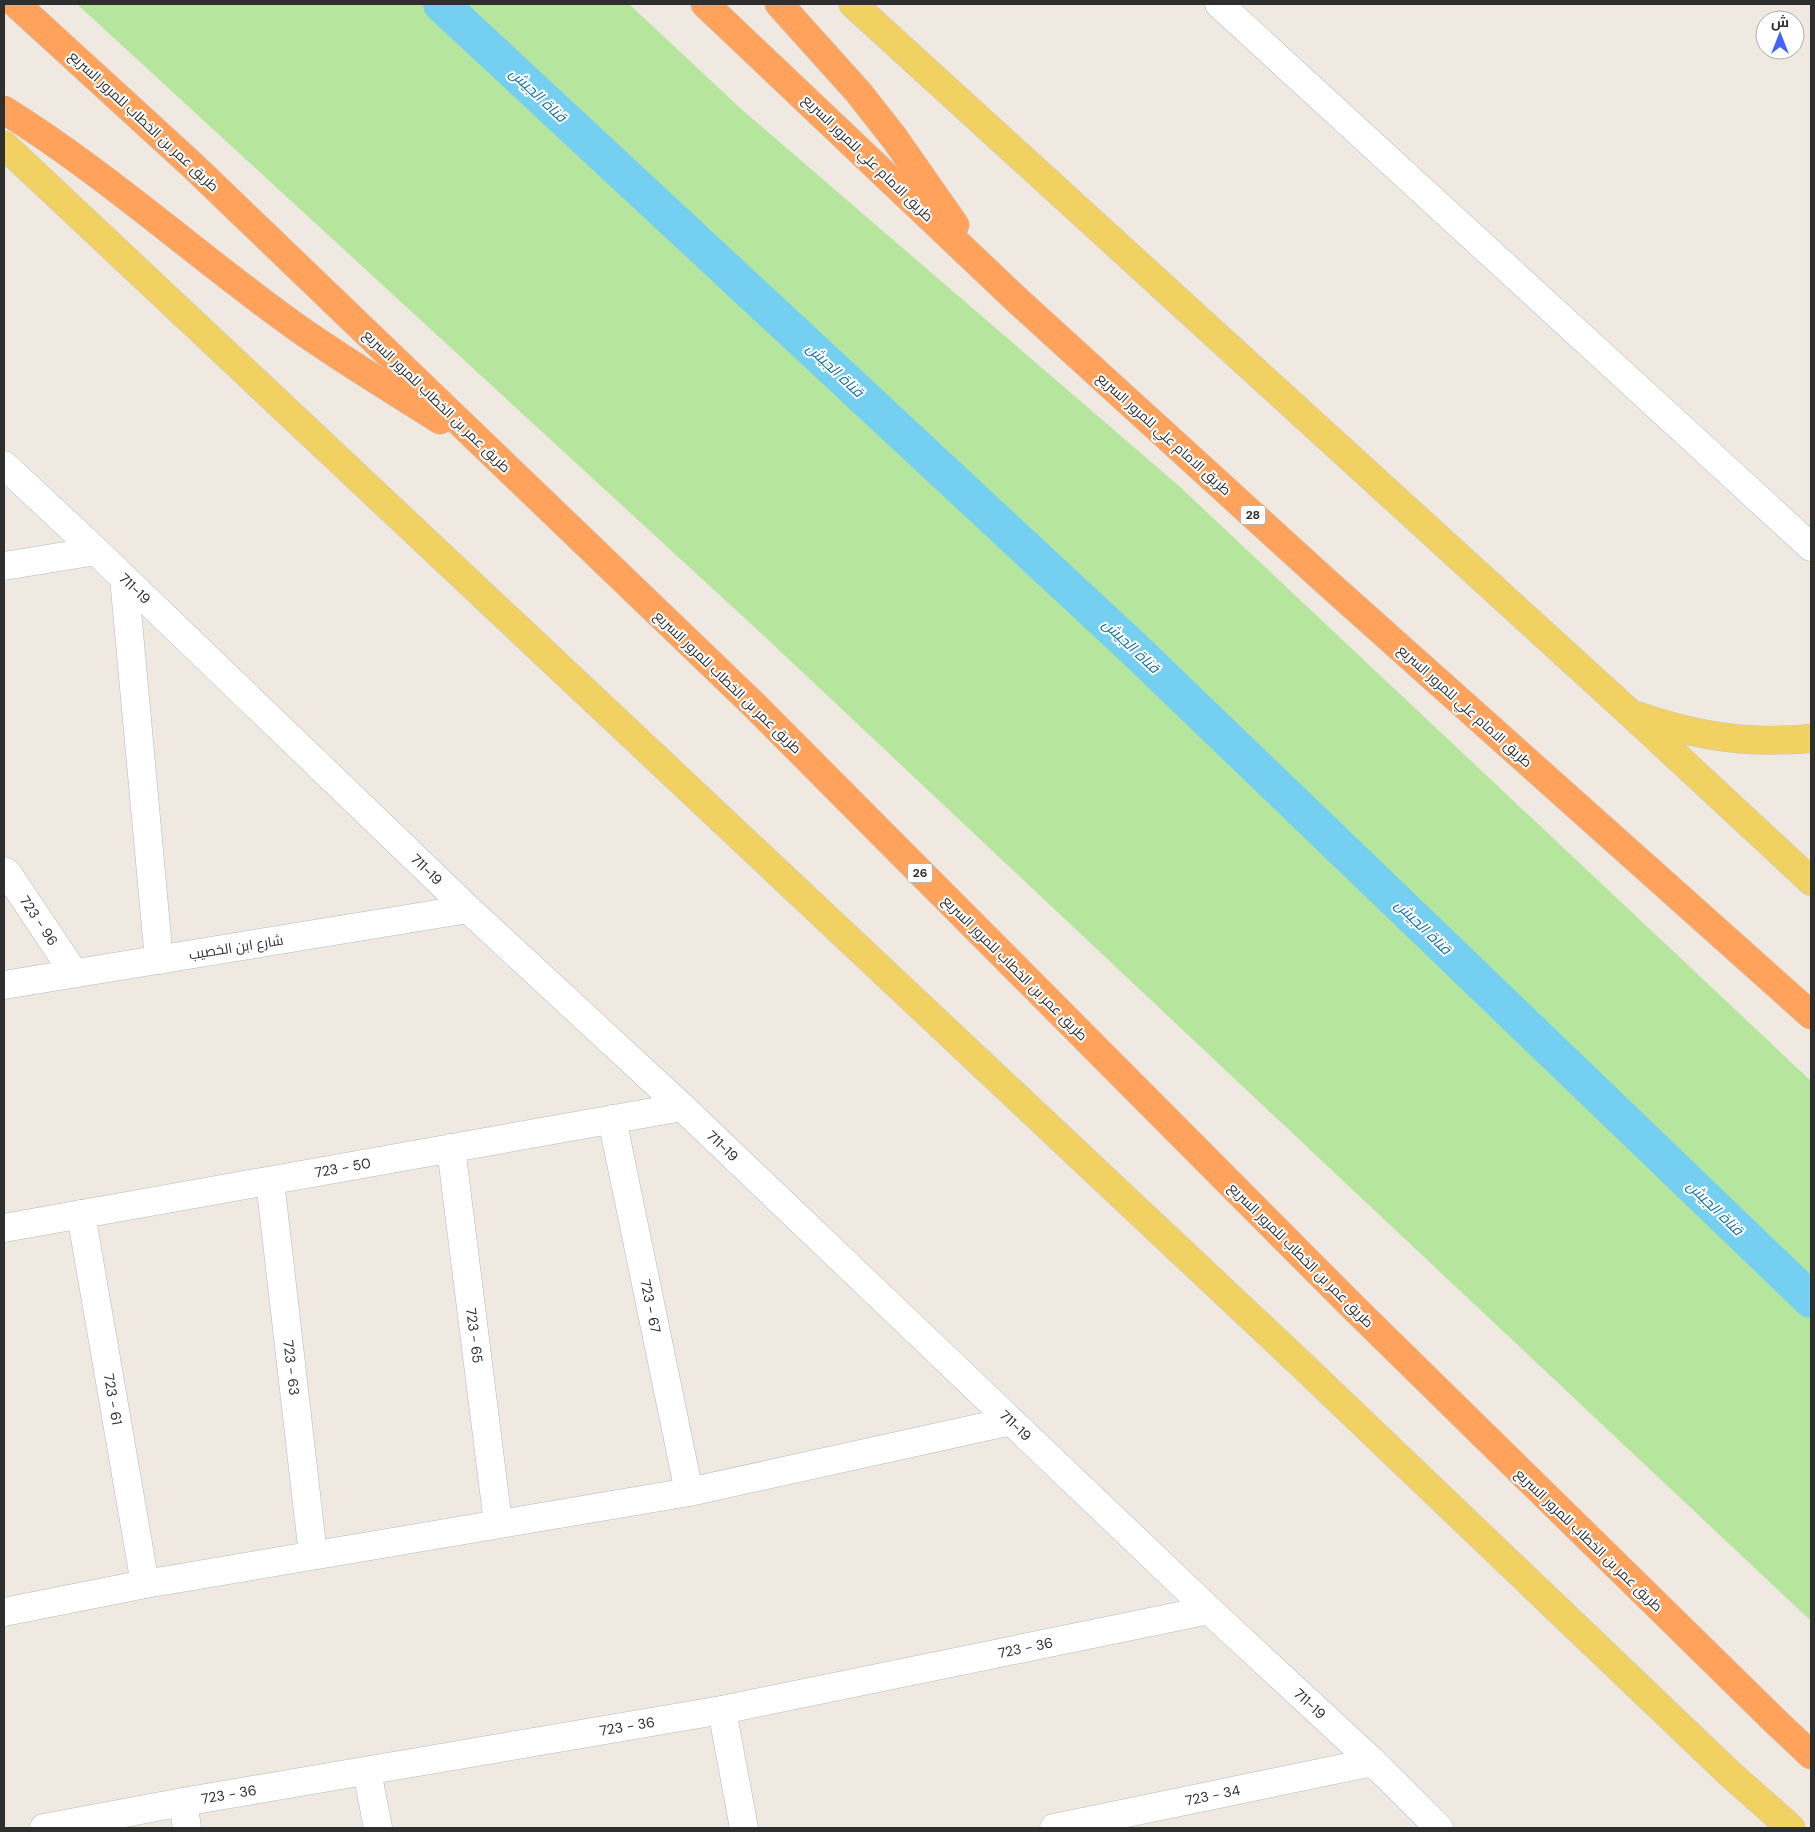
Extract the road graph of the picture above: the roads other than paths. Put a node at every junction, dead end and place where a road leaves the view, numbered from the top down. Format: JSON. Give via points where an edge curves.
{"nodes":[{"id":1,"x":16,"y":4,"type":"edge"},
{"id":2,"x":705,"y":4,"type":"edge"},
{"id":3,"x":780,"y":4,"type":"edge"},
{"id":4,"x":853,"y":4,"type":"edge"},
{"id":5,"x":1219,"y":4,"type":"edge"},
{"id":6,"x":4,"y":110,"type":"edge"},
{"id":7,"x":4,"y":146,"type":"edge"},
{"id":8,"x":1018,"y":301,"type":"junction"},
{"id":9,"x":4,"y":466,"type":"edge"},
{"id":10,"x":520,"y":482,"type":"junction"},
{"id":11,"x":1811,"y":547,"type":"edge"},
{"id":12,"x":96,"y":551,"type":"junction"},
{"id":13,"x":4,"y":566,"type":"edge"},
{"id":14,"x":124,"y":578,"type":"junction"},
{"id":15,"x":1630,"y":713,"type":"junction"},
{"id":16,"x":1811,"y":738,"type":"edge"},
{"id":17,"x":4,"y":870,"type":"edge"},
{"id":18,"x":1811,"y":881,"type":"edge"},
{"id":19,"x":468,"y":909,"type":"junction"},
{"id":20,"x":159,"y":960,"type":"junction"},
{"id":21,"x":74,"y":973,"type":"junction"},
{"id":22,"x":4,"y":984,"type":"edge"},
{"id":23,"x":1811,"y":1015,"type":"edge"},
{"id":24,"x":682,"y":1107,"type":"junction"},
{"id":25,"x":612,"y":1120,"type":"junction"},
{"id":26,"x":451,"y":1148,"type":"junction"},
{"id":27,"x":270,"y":1181,"type":"junction"},
{"id":28,"x":81,"y":1214,"type":"junction"},
{"id":29,"x":4,"y":1228,"type":"edge"},
{"id":30,"x":1011,"y":1421,"type":"junction"},
{"id":31,"x":689,"y":1492,"type":"junction"},
{"id":32,"x":498,"y":1523,"type":"junction"},
{"id":33,"x":314,"y":1555,"type":"junction"},
{"id":34,"x":145,"y":1584,"type":"junction"},
{"id":35,"x":1209,"y":1610,"type":"junction"},
{"id":36,"x":4,"y":1612,"type":"edge"},
{"id":37,"x":722,"y":1710,"type":"junction"},
{"id":38,"x":1811,"y":1754,"type":"edge"},
{"id":39,"x":1373,"y":1762,"type":"junction"},
{"id":40,"x":367,"y":1771,"type":"junction"},
{"id":41,"x":185,"y":1815,"type":"edge"},
{"id":42,"x":44,"y":1828,"type":"edge"},
{"id":43,"x":378,"y":1828,"type":"edge"},
{"id":44,"x":744,"y":1828,"type":"edge"},
{"id":45,"x":1054,"y":1828,"type":"edge"},
{"id":46,"x":1440,"y":1828,"type":"edge"},
{"id":47,"x":1791,"y":1828,"type":"edge"}],
"edges":[{"from":1,"to":10,"type":"highway","name":"طريق عمر بن الخطاب للمرور السريع","number":"26","via":[[192,164]]},
{"from":2,"to":8,"type":"highway","name":"طريق الامام علي للمرور السريع","number":"28"},
{"from":3,"to":8,"type":"highway","via":[[860,93],[968,243]]},
{"from":4,"to":15,"type":"main road"},
{"from":5,"to":11,"type":"street"},
{"from":6,"to":10,"type":"highway","via":[[101,176],[281,316],[439,420]]},
{"from":7,"to":47,"type":"main road"},
{"from":8,"to":23,"type":"highway","name":"طريق الامام علي للمرور السريع","number":"28"},
{"from":9,"to":12,"type":"street","name":"711-19"},
{"from":10,"to":38,"type":"highway","name":"طريق عمر بن الخطاب للمرور السريع","number":"26","via":[[753,704],[1352,1306]]},
{"from":12,"to":13,"type":"street"},
{"from":12,"to":14,"type":"street","name":"711-19"},
{"from":14,"to":19,"type":"street","name":"711-19"},
{"from":14,"to":20,"type":"street"},
{"from":15,"to":16,"type":"main road","via":[[1663,725],[1734,739]]},
{"from":15,"to":18,"type":"main road"},
{"from":17,"to":21,"type":"street","name":"723 - 96"},
{"from":19,"to":20,"type":"street","name":"شارع ابن الخصيب"},
{"from":19,"to":24,"type":"street","name":"711-19"},
{"from":20,"to":21,"type":"street","name":"شارع ابن الخصيب"},
{"from":21,"to":22,"type":"street","name":"شارع ابن الخصيب"},
{"from":24,"to":25,"type":"street","name":"723 - 50"},
{"from":24,"to":30,"type":"street","name":"711-19"},
{"from":25,"to":26,"type":"street","name":"723 - 50"},
{"from":25,"to":31,"type":"street","name":"723 - 67"},
{"from":26,"to":27,"type":"street","name":"723 - 50"},
{"from":26,"to":32,"type":"street","name":"723 - 65"},
{"from":27,"to":28,"type":"street","name":"723 - 50"},
{"from":27,"to":33,"type":"street","name":"723 - 63"},
{"from":28,"to":29,"type":"street","name":"723 - 50"},
{"from":28,"to":34,"type":"street","name":"723 - 61"},
{"from":30,"to":31,"type":"street"},
{"from":30,"to":35,"type":"street","name":"711-19"},
{"from":31,"to":32,"type":"street"},
{"from":32,"to":33,"type":"street"},
{"from":33,"to":34,"type":"street"},
{"from":34,"to":36,"type":"street"},
{"from":35,"to":37,"type":"street","name":"723 - 36"},
{"from":35,"to":39,"type":"street","name":"711-19"},
{"from":37,"to":40,"type":"street","name":"723 - 36"},
{"from":37,"to":44,"type":"street"},
{"from":39,"to":45,"type":"street","name":"723 - 34"},
{"from":39,"to":46,"type":"street","name":"711-19"},
{"from":40,"to":41,"type":"street","name":"723 - 36"},
{"from":40,"to":43,"type":"street"},
{"from":41,"to":42,"type":"street","name":"723 - 36"}]}
